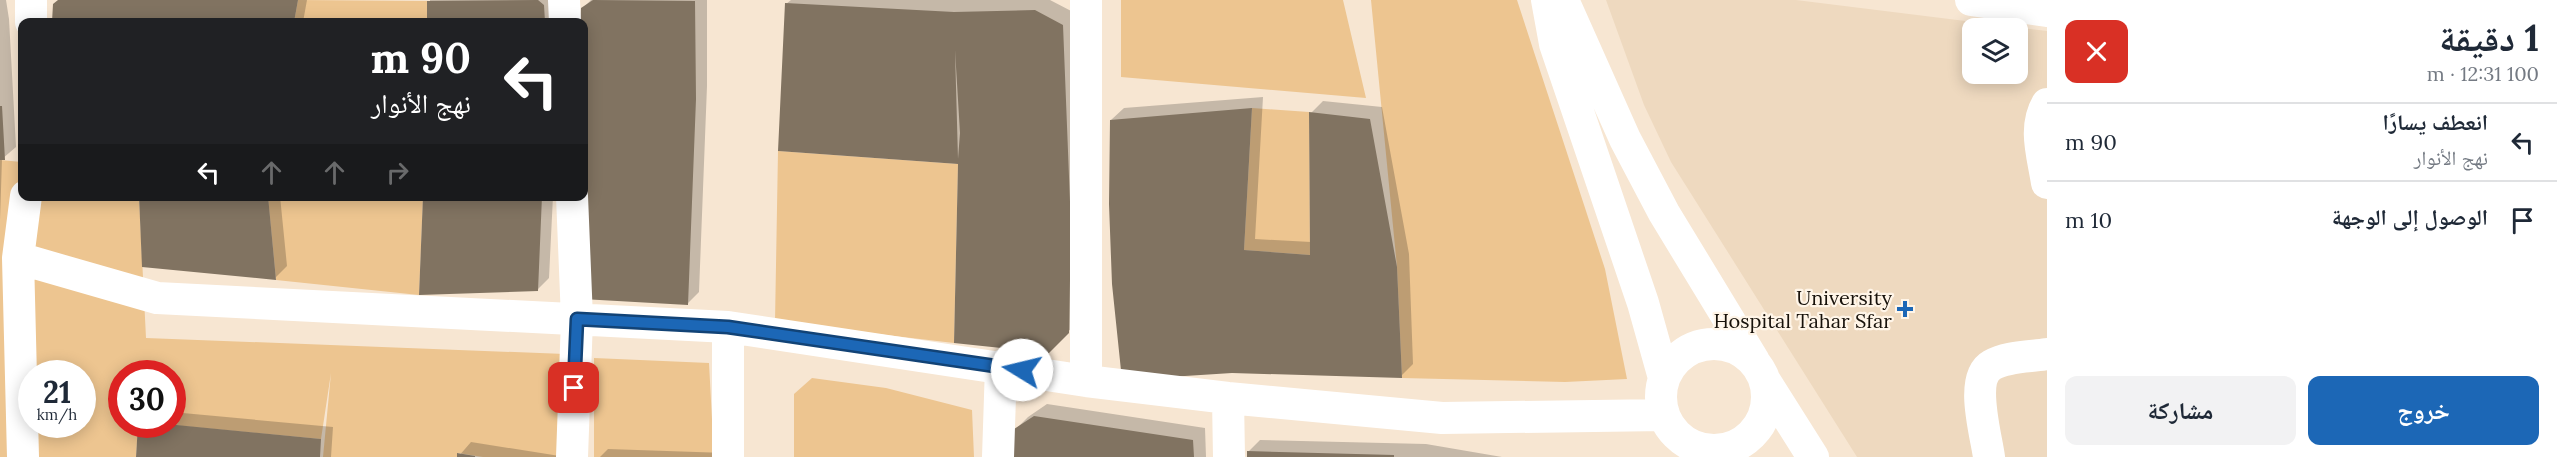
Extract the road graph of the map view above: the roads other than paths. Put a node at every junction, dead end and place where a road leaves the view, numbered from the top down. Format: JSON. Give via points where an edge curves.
{"nodes":[{"id":1,"x":30,"y":0,"type":"edge"},
{"id":2,"x":564,"y":0,"type":"edge"},
{"id":3,"x":1086,"y":0,"type":"edge"},
{"id":4,"x":1547,"y":0,"type":"edge"},
{"id":5,"x":1563,"y":0,"type":"edge"},
{"id":6,"x":1971,"y":0,"type":"edge"},
{"id":7,"x":2047,"y":11,"type":"edge"},
{"id":8,"x":31,"y":18,"type":"edge"},
{"id":9,"x":565,"y":18,"type":"edge"},
{"id":10,"x":2047,"y":104,"type":"edge"},
{"id":11,"x":2047,"y":183,"type":"edge"},
{"id":12,"x":25,"y":201,"type":"edge"},
{"id":13,"x":572,"y":201,"type":"edge"},
{"id":14,"x":18,"y":258,"type":"junction"},
{"id":15,"x":577,"y":319,"type":"junction"},
{"id":16,"x":728,"y":327,"type":"junction"},
{"id":17,"x":10,"y":354,"type":"edge"},
{"id":18,"x":2047,"y":354,"type":"edge"},
{"id":19,"x":1001,"y":366,"type":"junction"},
{"id":20,"x":1759,"y":371,"type":"junction"},
{"id":21,"x":1664,"y":378,"type":"junction"},
{"id":22,"x":1086,"y":381,"type":"junction"},
{"id":23,"x":1228,"y":398,"type":"junction"},
{"id":24,"x":1673,"y":435,"type":"edge"},
{"id":25,"x":1756,"y":442,"type":"edge"},
{"id":26,"x":1723,"y":453,"type":"edge"},
{"id":27,"x":23,"y":457,"type":"edge"},
{"id":28,"x":572,"y":457,"type":"edge"},
{"id":29,"x":728,"y":457,"type":"edge"},
{"id":30,"x":998,"y":457,"type":"edge"},
{"id":31,"x":1229,"y":457,"type":"edge"},
{"id":32,"x":1813,"y":457,"type":"edge"},
{"id":33,"x":1989,"y":457,"type":"edge"}],
"edges":[{"from":1,"to":8,"type":"street"},
{"from":2,"to":9,"type":"street"},
{"from":3,"to":22,"type":"street"},
{"from":4,"to":21,"type":"street","via":[[1555,44],[1644,303]]},
{"from":5,"to":20,"type":"street","via":[[1624,139]]},
{"from":6,"to":7,"type":"street"},
{"from":10,"to":11,"type":"street","via":[[2039,134]]},
{"from":12,"to":14,"type":"street"},
{"from":13,"to":15,"type":"street"},
{"from":14,"to":15,"type":"street","via":[[157,298]]},
{"from":14,"to":17,"type":"street"},
{"from":15,"to":16,"type":"street"},
{"from":15,"to":28,"type":"street"},
{"from":16,"to":19,"type":"street"},
{"from":16,"to":29,"type":"street"},
{"from":17,"to":27,"type":"street"},
{"from":18,"to":33,"type":"street","via":[[1994,364],[1983,374],[1980,390]]},
{"from":19,"to":22,"type":"street"},
{"from":19,"to":30,"type":"street"},
{"from":20,"to":21,"type":"street","via":[[1739,350],[1722,344],[1704,344],[1673,362]]},
{"from":20,"to":25,"type":"street","via":[[1767,397]]},
{"from":20,"to":32,"type":"street"},
{"from":21,"to":24,"type":"street","via":[[1661,390]]},
{"from":22,"to":23,"type":"street"},
{"from":23,"to":24,"type":"street"},
{"from":23,"to":31,"type":"street"},
{"from":24,"to":26,"type":"street","via":[[1700,448]]},
{"from":25,"to":26,"type":"street","via":[[1745,439]]}]}
